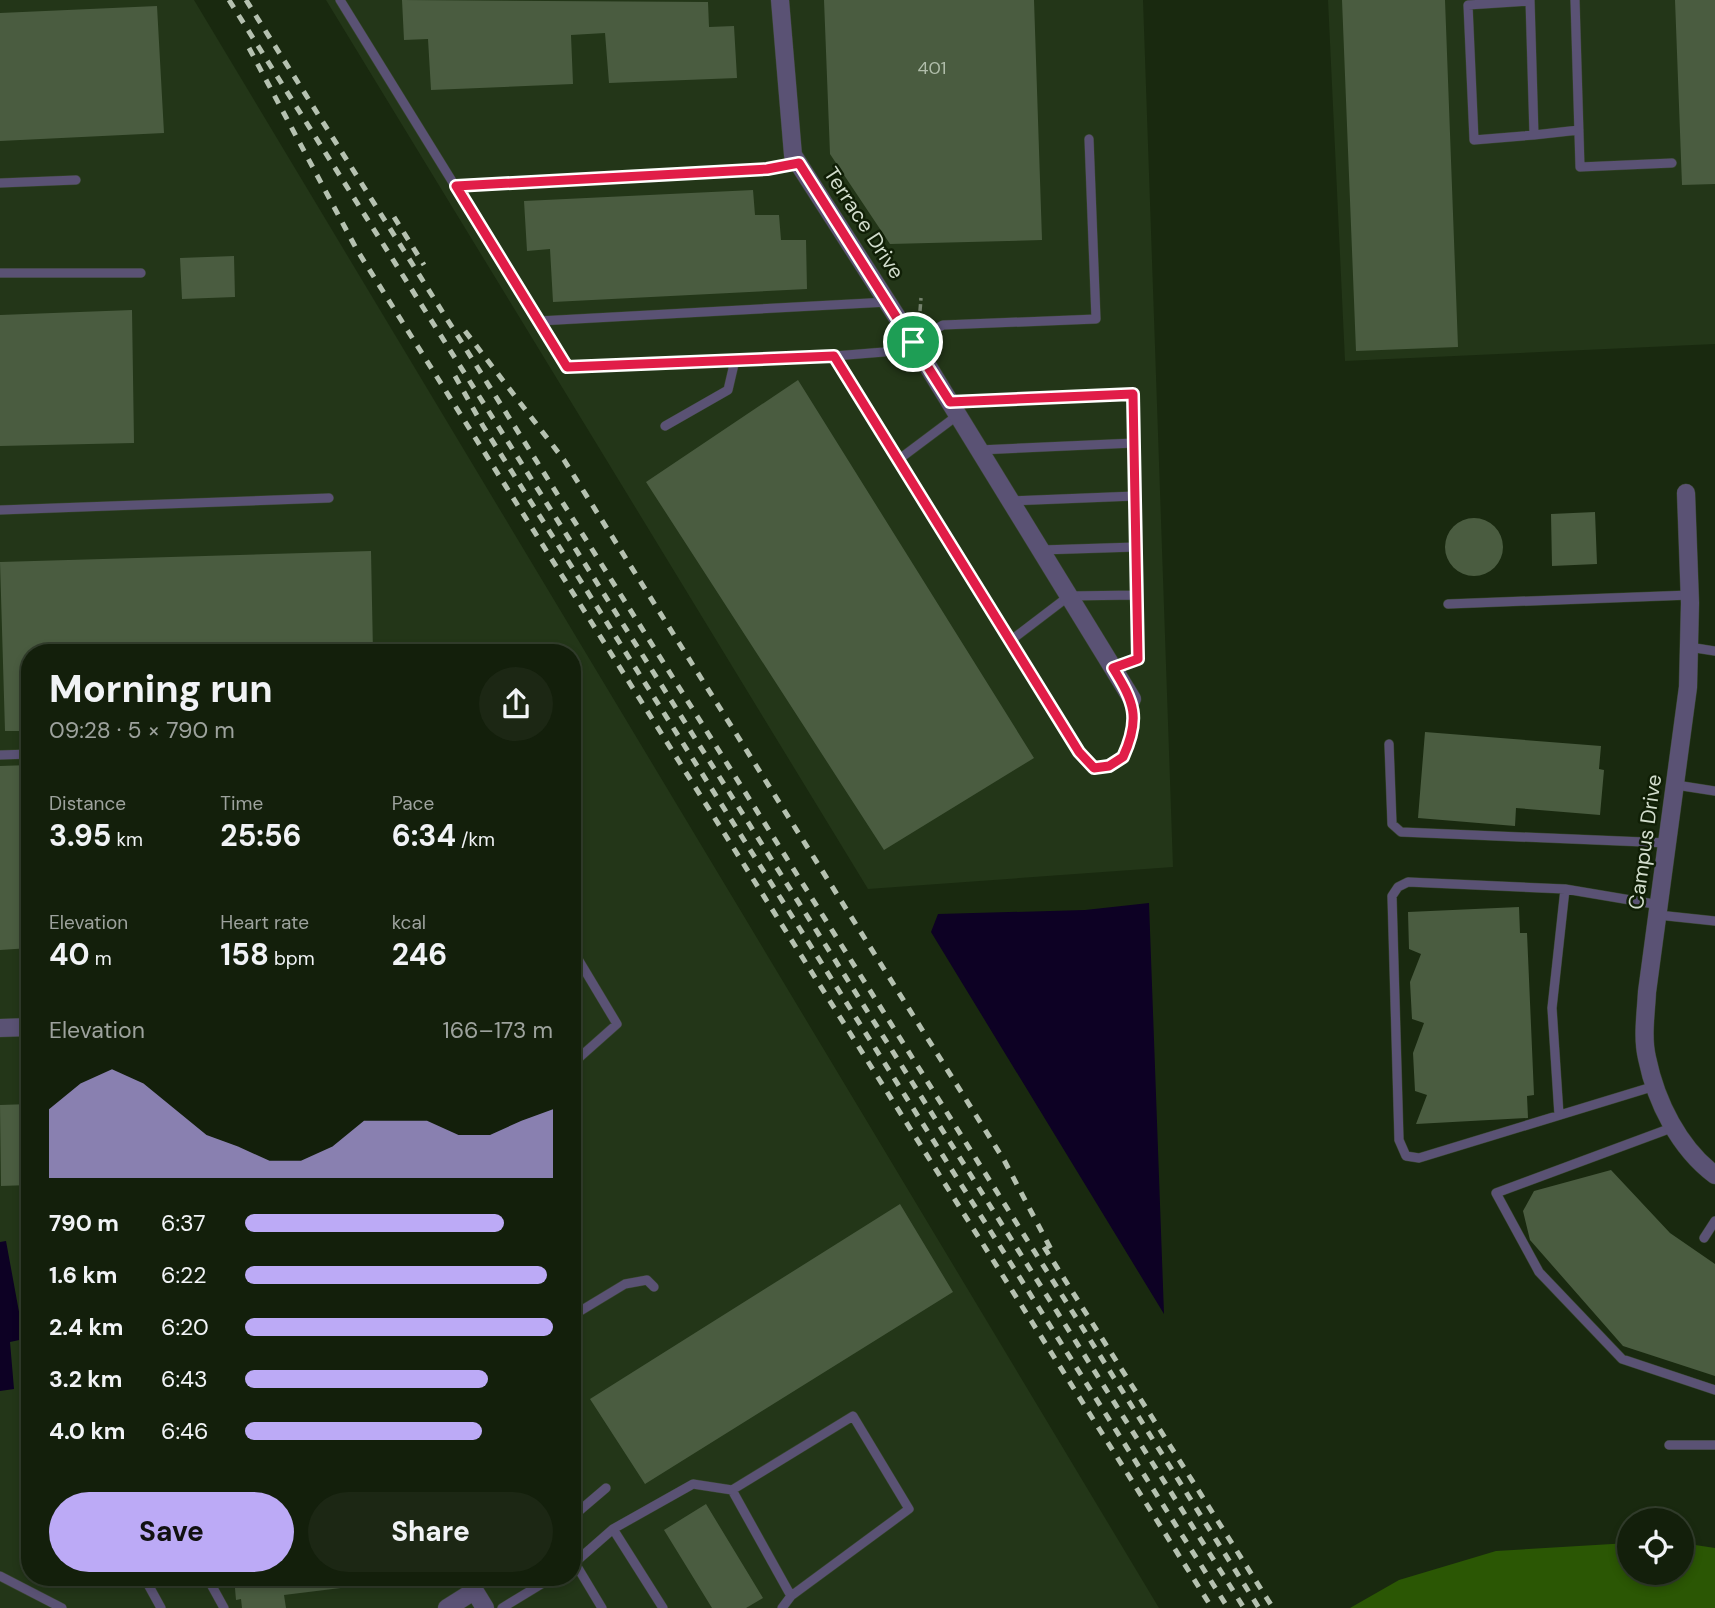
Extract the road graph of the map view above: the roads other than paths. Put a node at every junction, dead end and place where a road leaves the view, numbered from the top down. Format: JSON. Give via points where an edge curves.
{"nodes":[{"id":1,"x":341,"y":0,"type":"edge"},
{"id":2,"x":780,"y":0,"type":"edge"},
{"id":3,"x":1574,"y":0,"type":"edge"},
{"id":4,"x":1530,"y":1,"type":"edge"},
{"id":5,"x":1578,"y":130,"type":"junction"},
{"id":6,"x":1534,"y":135,"type":"junction"},
{"id":7,"x":1089,"y":139,"type":"dead end"},
{"id":8,"x":799,"y":163,"type":"junction"},
{"id":9,"x":1672,"y":163,"type":"dead end"},
{"id":10,"x":76,"y":180,"type":"dead end"},
{"id":11,"x":0,"y":183,"type":"edge"},
{"id":12,"x":456,"y":186,"type":"junction"},
{"id":13,"x":0,"y":273,"type":"edge"},
{"id":14,"x":141,"y":273,"type":"dead end"},
{"id":15,"x":888,"y":302,"type":"junction"},
{"id":16,"x":538,"y":321,"type":"junction"},
{"id":17,"x":913,"y":342,"type":"junction"},
{"id":18,"x":834,"y":356,"type":"junction"},
{"id":19,"x":735,"y":360,"type":"junction"},
{"id":20,"x":954,"y":409,"type":"junction"},
{"id":21,"x":665,"y":426,"type":"dead end"},
{"id":22,"x":1134,"y":443,"type":"junction"},
{"id":23,"x":979,"y":450,"type":"junction"},
{"id":24,"x":898,"y":460,"type":"junction"},
{"id":25,"x":1686,"y":493,"type":"dead end"},
{"id":26,"x":1135,"y":496,"type":"junction"},
{"id":27,"x":329,"y":498,"type":"dead end"},
{"id":28,"x":1011,"y":501,"type":"junction"},
{"id":29,"x":0,"y":510,"type":"edge"},
{"id":30,"x":1136,"y":547,"type":"junction"},
{"id":31,"x":1041,"y":550,"type":"junction"},
{"id":32,"x":1136,"y":595,"type":"junction"},
{"id":33,"x":1690,"y":595,"type":"junction"},
{"id":34,"x":1069,"y":596,"type":"junction"},
{"id":35,"x":1448,"y":604,"type":"dead end"},
{"id":36,"x":1010,"y":641,"type":"junction"},
{"id":37,"x":1689,"y":647,"type":"junction"},
{"id":38,"x":1715,"y":651,"type":"edge"},
{"id":39,"x":1113,"y":668,"type":"junction"},
{"id":40,"x":1132,"y":699,"type":"joint"},
{"id":41,"x":1389,"y":744,"type":"dead end"},
{"id":42,"x":21,"y":754,"type":"edge"},
{"id":43,"x":0,"y":755,"type":"edge"},
{"id":44,"x":1676,"y":785,"type":"junction"},
{"id":45,"x":1715,"y":791,"type":"edge"},
{"id":46,"x":1668,"y":843,"type":"junction"},
{"id":47,"x":1564,"y":889,"type":"junction"},
{"id":48,"x":1659,"y":910,"type":"junction"},
{"id":49,"x":1715,"y":921,"type":"edge"},
{"id":50,"x":581,"y":964,"type":"edge"},
{"id":51,"x":21,"y":1027,"type":"edge"},
{"id":52,"x":0,"y":1028,"type":"edge"},
{"id":53,"x":581,"y":1055,"type":"edge"},
{"id":54,"x":1655,"y":1086,"type":"junction"},
{"id":55,"x":1559,"y":1115,"type":"junction"},
{"id":56,"x":1674,"y":1127,"type":"junction"},
{"id":57,"x":1715,"y":1175,"type":"edge"},
{"id":58,"x":1715,"y":1221,"type":"edge"},
{"id":59,"x":1704,"y":1238,"type":"dead end"},
{"id":60,"x":654,"y":1287,"type":"dead end"},
{"id":61,"x":581,"y":1311,"type":"edge"},
{"id":62,"x":1715,"y":1390,"type":"edge"},
{"id":63,"x":1669,"y":1445,"type":"dead end"},
{"id":64,"x":1715,"y":1445,"type":"edge"},
{"id":65,"x":606,"y":1488,"type":"dead end"},
{"id":66,"x":732,"y":1490,"type":"junction"},
{"id":67,"x":581,"y":1509,"type":"edge"},
{"id":68,"x":613,"y":1529,"type":"junction"},
{"id":69,"x":581,"y":1558,"type":"edge"},
{"id":70,"x":581,"y":1575,"type":"edge"},
{"id":71,"x":0,"y":1576,"type":"edge"},
{"id":72,"x":149,"y":1586,"type":"edge"},
{"id":73,"x":212,"y":1586,"type":"edge"},
{"id":74,"x":466,"y":1586,"type":"edge"},
{"id":75,"x":473,"y":1586,"type":"edge"},
{"id":76,"x":537,"y":1586,"type":"edge"},
{"id":77,"x":790,"y":1596,"type":"junction"},
{"id":78,"x":62,"y":1608,"type":"edge"},
{"id":79,"x":161,"y":1608,"type":"edge"},
{"id":80,"x":224,"y":1608,"type":"edge"},
{"id":81,"x":447,"y":1608,"type":"edge"},
{"id":82,"x":485,"y":1608,"type":"edge"},
{"id":83,"x":502,"y":1608,"type":"edge"},
{"id":84,"x":603,"y":1608,"type":"edge"},
{"id":85,"x":663,"y":1608,"type":"edge"},
{"id":86,"x":782,"y":1608,"type":"edge"}],
"edges":[{"from":1,"to":12,"type":"lane"},
{"from":2,"to":8,"type":"street","name":"Terrace Drive","via":[[793,155]]},
{"from":3,"to":5,"type":"lane"},
{"from":4,"to":6,"type":"lane"},
{"from":4,"to":6,"type":"lane","via":[[1468,5],[1474,141]]},
{"from":5,"to":6,"type":"lane"},
{"from":5,"to":9,"type":"lane","via":[[1580,167]]},
{"from":7,"to":17,"type":"lane","via":[[1096,319],[943,325]]},
{"from":8,"to":12,"type":"lane","via":[[767,169]]},
{"from":8,"to":15,"type":"street","name":"Terrace Drive"},
{"from":10,"to":11,"type":"lane"},
{"from":12,"to":16,"type":"lane"},
{"from":13,"to":14,"type":"lane"},
{"from":15,"to":16,"type":"lane"},
{"from":15,"to":17,"type":"street","name":"Terrace Drive"},
{"from":16,"to":19,"type":"lane","via":[[567,367]]},
{"from":17,"to":18,"type":"lane","via":[[884,352]]},
{"from":17,"to":20,"type":"street","name":"Terrace Drive"},
{"from":18,"to":19,"type":"lane"},
{"from":18,"to":24,"type":"lane"},
{"from":19,"to":21,"type":"lane","via":[[729,390]]},
{"from":20,"to":22,"type":"lane","via":[[1133,394]]},
{"from":20,"to":23,"type":"street","name":"Terrace Drive"},
{"from":20,"to":24,"type":"lane"},
{"from":22,"to":23,"type":"lane"},
{"from":22,"to":26,"type":"lane"},
{"from":23,"to":28,"type":"street","name":"Terrace Drive"},
{"from":24,"to":36,"type":"lane"},
{"from":25,"to":33,"type":"street","name":"Campus Drive"},
{"from":26,"to":28,"type":"lane"},
{"from":26,"to":30,"type":"lane"},
{"from":27,"to":29,"type":"lane"},
{"from":28,"to":31,"type":"street","name":"Terrace Drive"},
{"from":30,"to":31,"type":"lane"},
{"from":30,"to":32,"type":"lane"},
{"from":31,"to":34,"type":"street","name":"Terrace Drive"},
{"from":32,"to":34,"type":"lane"},
{"from":32,"to":39,"type":"lane","via":[[1138,659]]},
{"from":33,"to":35,"type":"lane"},
{"from":33,"to":37,"type":"street","name":"Campus Drive"},
{"from":34,"to":36,"type":"lane"},
{"from":34,"to":39,"type":"street","name":"Terrace Drive"},
{"from":36,"to":40,"type":"lane","via":[[1079,752],[1094,768],[1123,757],[1133,721]]},
{"from":37,"to":38,"type":"lane"},
{"from":37,"to":44,"type":"street","name":"Campus Drive"},
{"from":39,"to":40,"type":"street","name":"Terrace Drive"},
{"from":41,"to":46,"type":"lane","via":[[1392,824],[1401,832]]},
{"from":42,"to":43,"type":"lane"},
{"from":44,"to":45,"type":"lane"},
{"from":44,"to":46,"type":"street","name":"Campus Drive"},
{"from":46,"to":48,"type":"street","name":"Campus Drive"},
{"from":47,"to":48,"type":"lane"},
{"from":47,"to":55,"type":"lane","via":[[1552,1008]]},
{"from":47,"to":55,"type":"lane","via":[[1408,882],[1392,896],[1399,1140],[1406,1156],[1419,1158]]},
{"from":48,"to":49,"type":"lane"},
{"from":48,"to":54,"type":"street","name":"Campus Drive","via":[[1645,1037]]},
{"from":50,"to":53,"type":"lane","via":[[617,1024]]},
{"from":51,"to":52,"type":"street"},
{"from":54,"to":55,"type":"lane"},
{"from":54,"to":56,"type":"street","name":"Campus Drive"},
{"from":56,"to":57,"type":"street","name":"Campus Drive"},
{"from":56,"to":62,"type":"lane","via":[[1496,1193],[1539,1272],[1622,1359]]},
{"from":58,"to":59,"type":"lane"},
{"from":60,"to":61,"type":"lane","via":[[647,1280],[625,1284]]},
{"from":63,"to":64,"type":"lane"},
{"from":65,"to":67,"type":"lane"},
{"from":66,"to":68,"type":"lane","via":[[692,1484]]},
{"from":66,"to":77,"type":"lane"},
{"from":66,"to":77,"type":"lane","via":[[853,1416],[909,1509]]},
{"from":68,"to":69,"type":"lane"},
{"from":68,"to":85,"type":"lane"},
{"from":70,"to":84,"type":"lane"},
{"from":71,"to":78,"type":"lane"},
{"from":72,"to":79,"type":"lane"},
{"from":73,"to":80,"type":"lane"},
{"from":74,"to":81,"type":"street"},
{"from":75,"to":82,"type":"street"},
{"from":76,"to":83,"type":"lane"},
{"from":77,"to":86,"type":"lane"}]}
